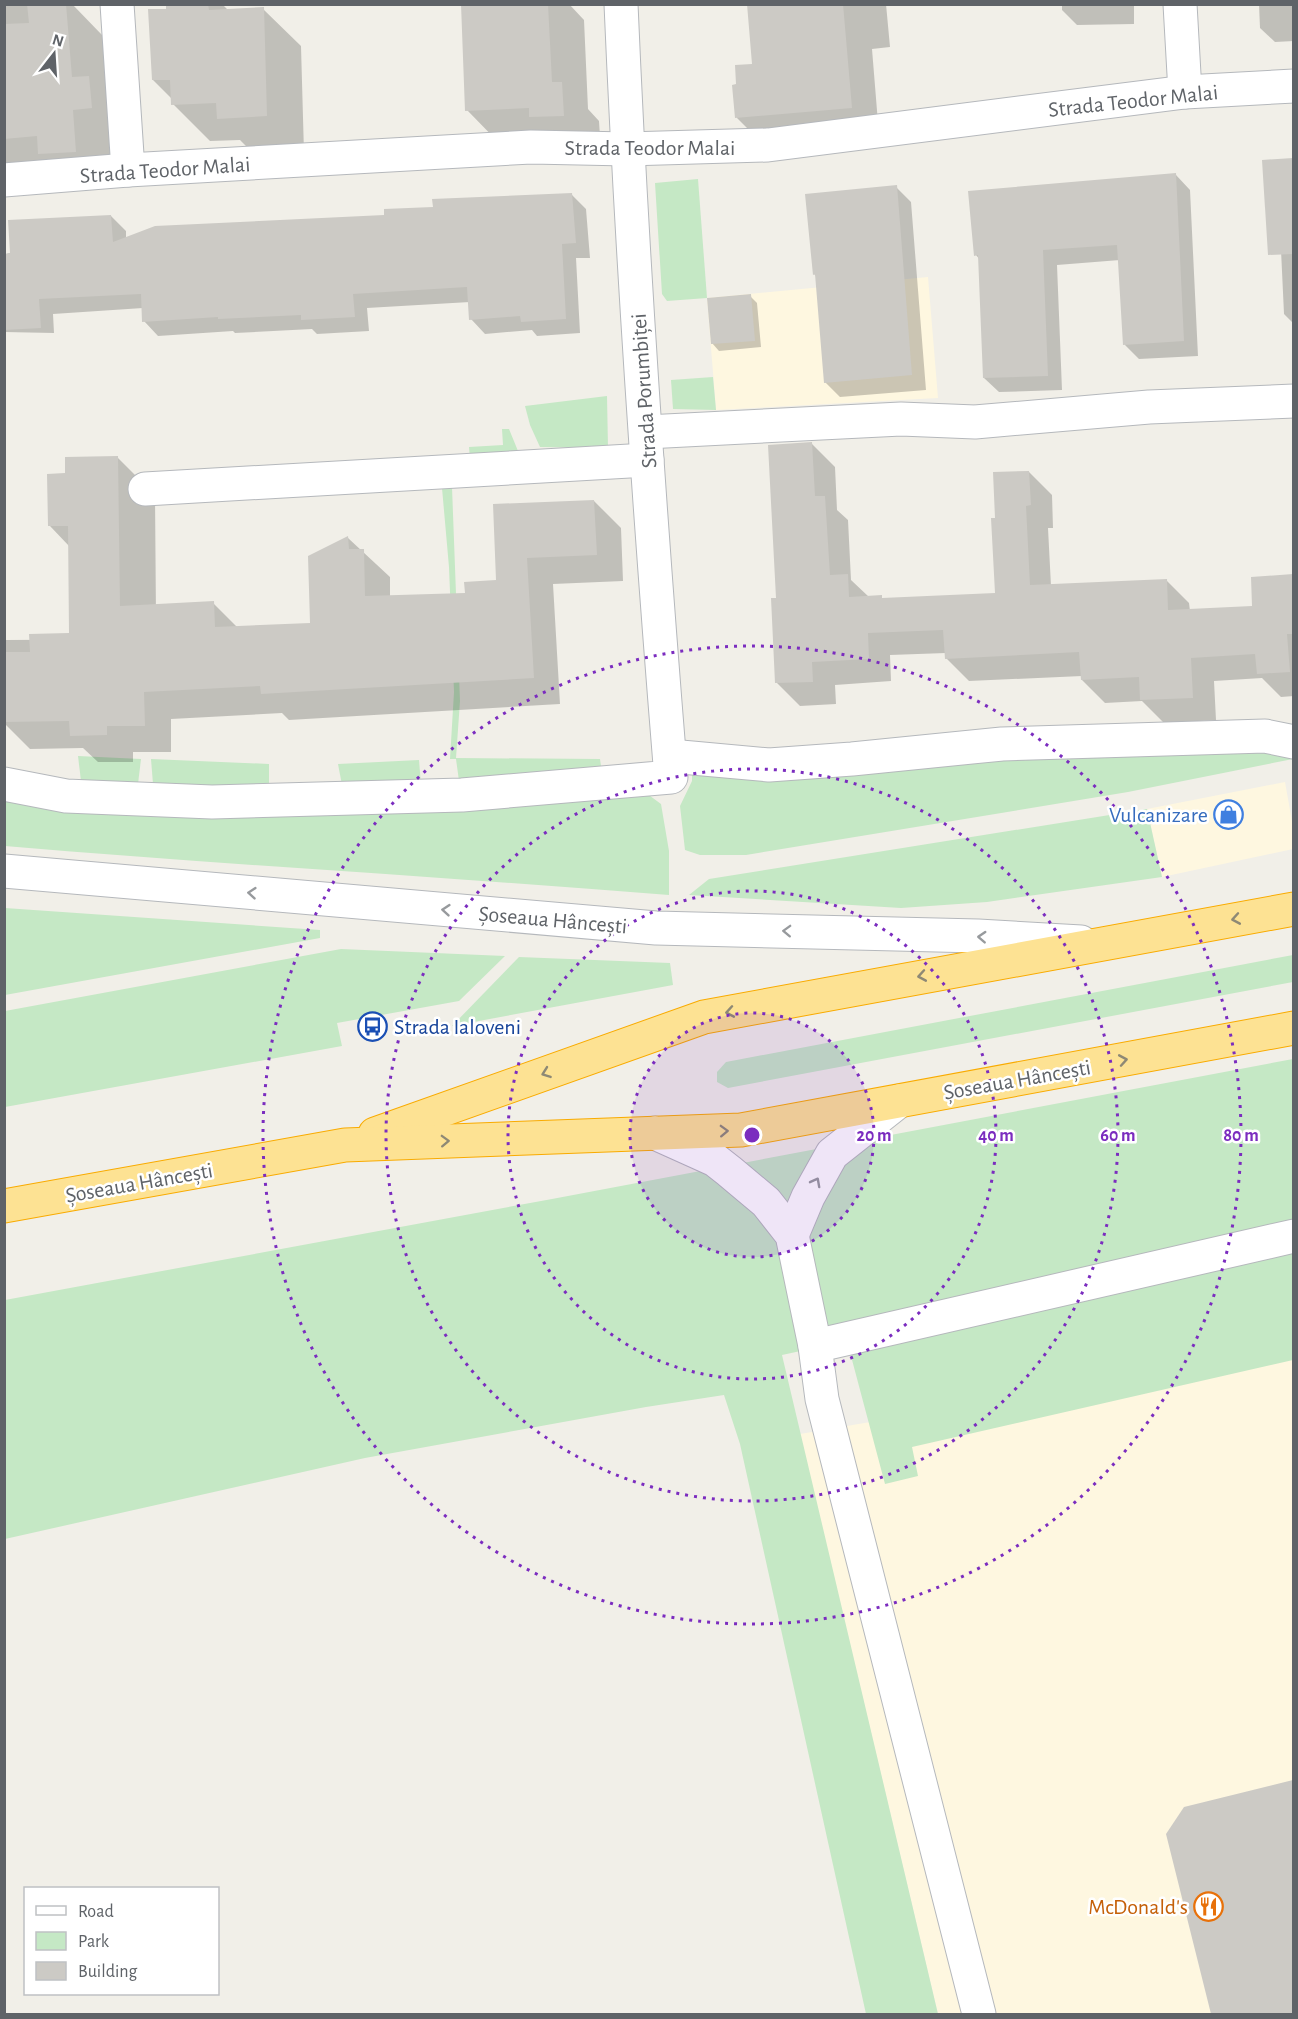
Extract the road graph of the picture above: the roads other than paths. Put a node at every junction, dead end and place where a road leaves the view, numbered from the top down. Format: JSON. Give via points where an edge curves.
{"nodes":[{"id":1,"x":117,"y":4,"type":"edge"},
{"id":2,"x":621,"y":4,"type":"edge"},
{"id":3,"x":1180,"y":4,"type":"edge"},
{"id":4,"x":1293,"y":86,"type":"edge"},
{"id":5,"x":1185,"y":92,"type":"junction"},
{"id":6,"x":627,"y":149,"type":"junction"},
{"id":7,"x":128,"y":170,"type":"junction"},
{"id":8,"x":4,"y":180,"type":"edge"},
{"id":9,"x":1293,"y":401,"type":"edge"},
{"id":10,"x":647,"y":446,"type":"junction"},
{"id":11,"x":145,"y":489,"type":"dead end"},
{"id":12,"x":1293,"y":742,"type":"edge"},
{"id":13,"x":670,"y":767,"type":"junction"},
{"id":14,"x":4,"y":784,"type":"edge"},
{"id":15,"x":4,"y":871,"type":"edge"},
{"id":16,"x":1293,"y":909,"type":"edge"},
{"id":17,"x":1104,"y":943,"type":"junction"},
{"id":18,"x":1293,"y":1028,"type":"edge"},
{"id":19,"x":899,"y":1101,"type":"junction"},
{"id":20,"x":655,"y":1133,"type":"junction"},
{"id":21,"x":345,"y":1145,"type":"junction"},
{"id":22,"x":4,"y":1206,"type":"edge"},
{"id":23,"x":792,"y":1235,"type":"junction"},
{"id":24,"x":1293,"y":1236,"type":"edge"},
{"id":25,"x":815,"y":1346,"type":"junction"},
{"id":26,"x":979,"y":2014,"type":"edge"}],
"edges":[{"from":1,"to":7,"type":"street"},
{"from":2,"to":6,"type":"street","name":"Strada Porumbiței"},
{"from":3,"to":5,"type":"street"},
{"from":4,"to":5,"type":"street","name":"Strada Teodor Malai"},
{"from":5,"to":6,"type":"street","name":"Strada Teodor Malai","via":[[768,145]]},
{"from":6,"to":7,"type":"street","name":"Strada Teodor Malai","via":[[531,147]]},
{"from":6,"to":10,"type":"street","name":"Strada Porumbiței"},
{"from":7,"to":8,"type":"street","name":"Strada Teodor Malai"},
{"from":9,"to":10,"type":"street","via":[[1149,407],[975,422],[901,419]]},
{"from":10,"to":11,"type":"street"},
{"from":10,"to":13,"type":"street","name":"Strada Porumbiței"},
{"from":12,"to":13,"type":"street","via":[[1265,736],[1002,744],[769,765]]},
{"from":13,"to":14,"type":"street","via":[[462,795],[212,802],[66,796]]},
{"from":17,"to":15,"type":"street","name":"Șoseaua Hâncești","one_way":true,"via":[[656,928]]},
{"from":16,"to":17,"type":"highway","name":"Șoseaua Hâncești","one_way":true},
{"from":17,"to":21,"type":"highway","name":"Șoseaua Hâncești","one_way":true,"via":[[704,1017]]},
{"from":19,"to":18,"type":"highway","name":"Șoseaua Hâncești","one_way":true},
{"from":20,"to":19,"type":"highway","name":"Șoseaua Hâncești","one_way":true,"via":[[741,1130]]},
{"from":23,"to":19,"type":"street","one_way":true,"via":[[832,1154]]},
{"from":21,"to":20,"type":"highway","name":"Șoseaua Hâncești","one_way":true},
{"from":20,"to":23,"type":"street","via":[[715,1160],[766,1202]]},
{"from":21,"to":22,"type":"highway","name":"Șoseaua Hâncești"},
{"from":23,"to":25,"type":"street"},
{"from":24,"to":25,"type":"street"},
{"from":25,"to":26,"type":"street","via":[[822,1399]]}]}
